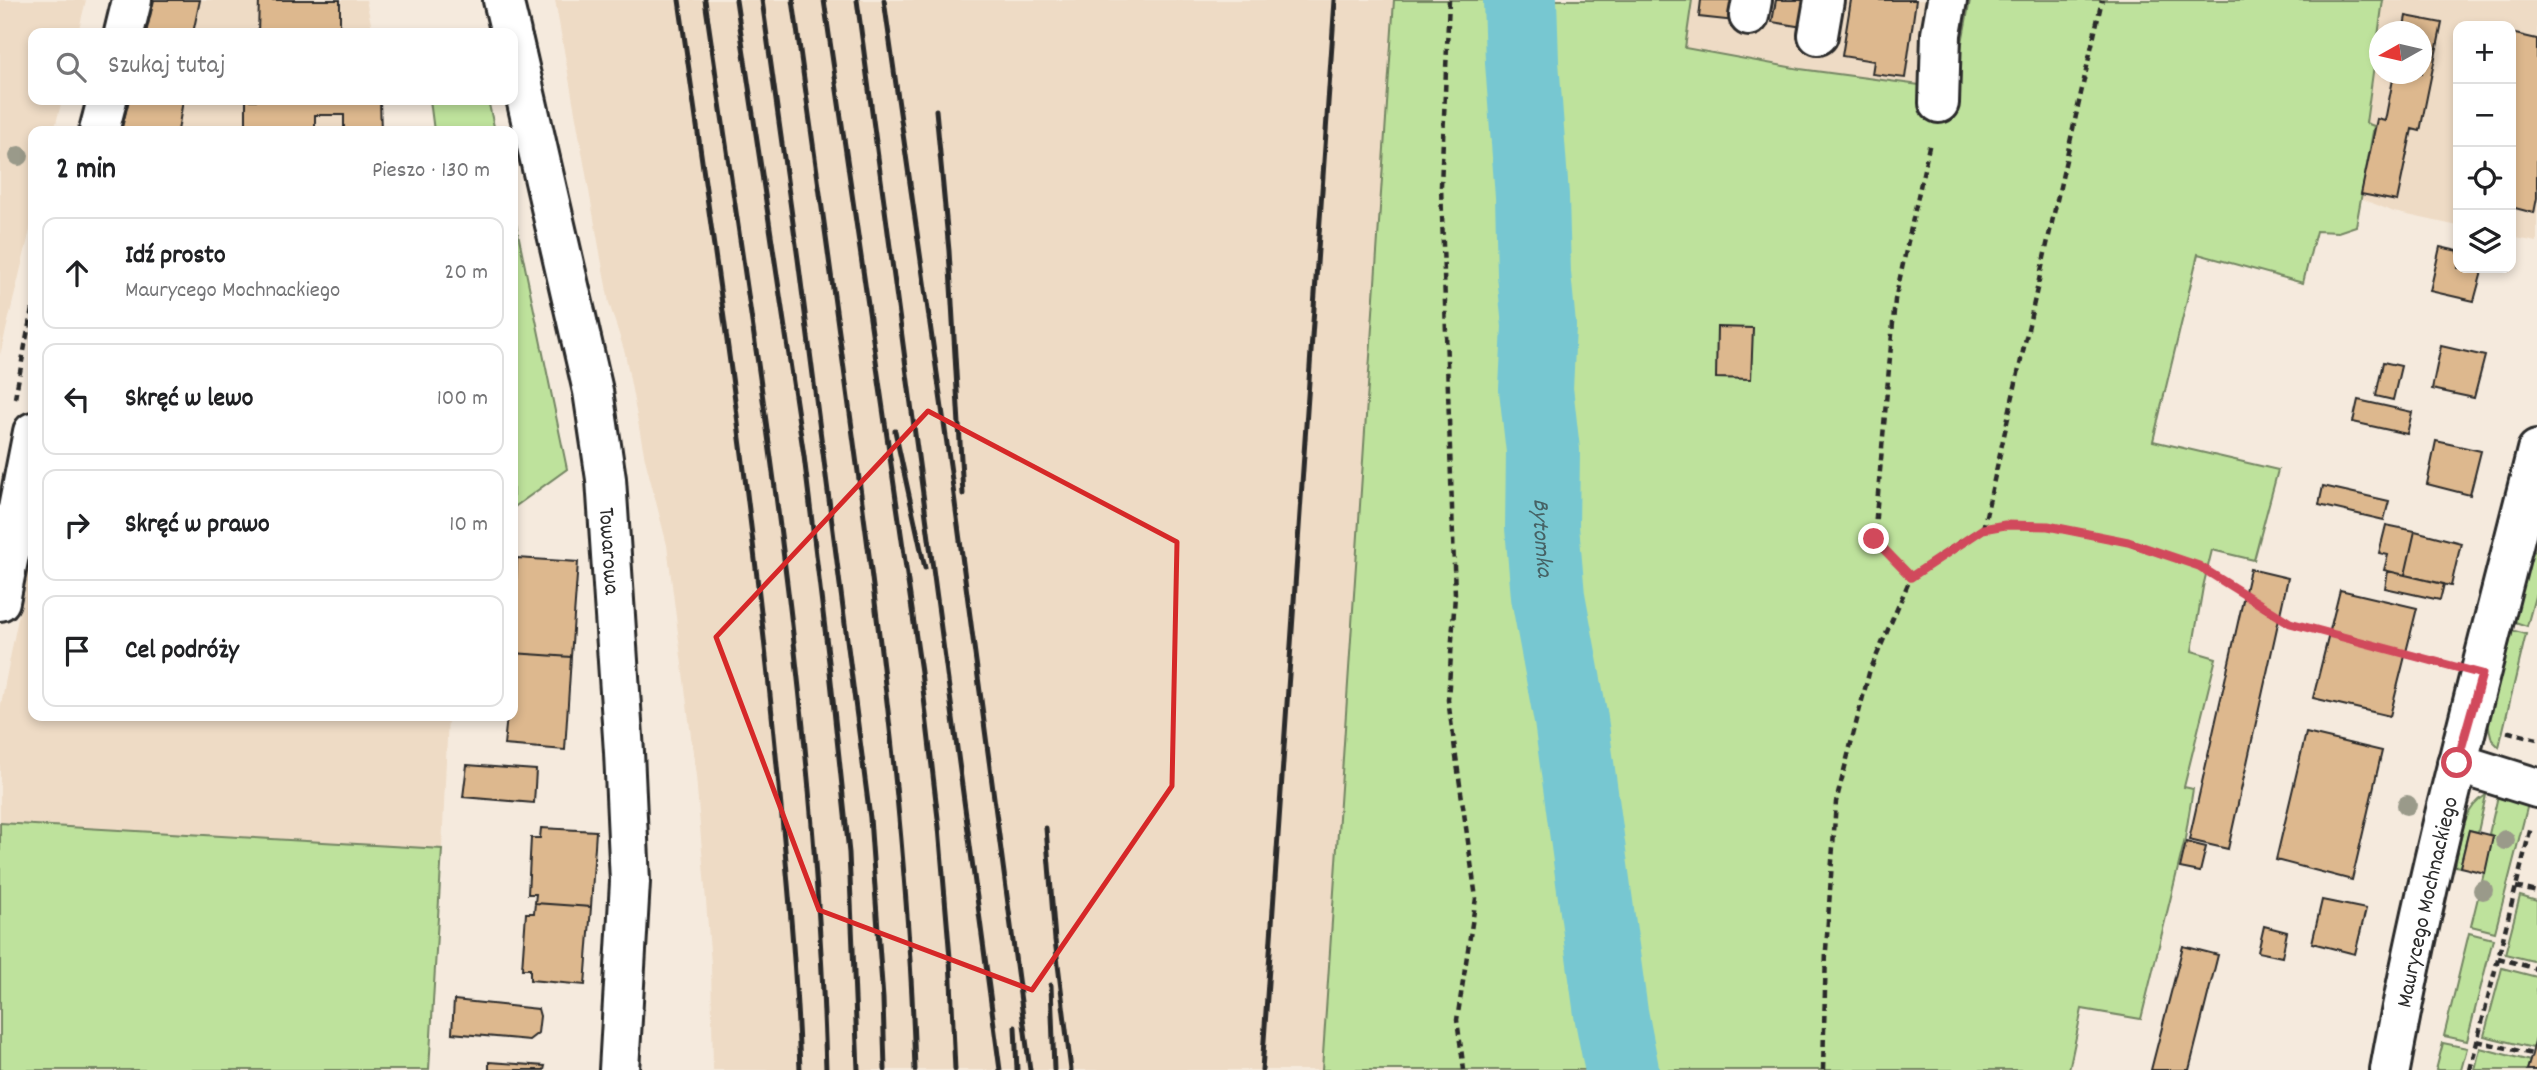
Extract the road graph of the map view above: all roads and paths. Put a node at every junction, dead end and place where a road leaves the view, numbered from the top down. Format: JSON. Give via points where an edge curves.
{"nodes":[{"id":1,"x":132,"y":0,"type":"edge"},
{"id":2,"x":503,"y":0,"type":"edge"},
{"id":3,"x":1449,"y":0,"type":"edge"},
{"id":4,"x":1947,"y":0,"type":"edge"},
{"id":5,"x":2102,"y":0,"type":"edge"},
{"id":6,"x":125,"y":28,"type":"edge"},
{"id":7,"x":510,"y":28,"type":"edge"},
{"id":8,"x":518,"y":63,"type":"edge"},
{"id":9,"x":1938,"y":103,"type":"joint"},
{"id":10,"x":106,"y":105,"type":"edge"},
{"id":11,"x":100,"y":126,"type":"edge"},
{"id":12,"x":28,"y":363,"type":"edge"},
{"id":13,"x":23,"y":422,"type":"edge"},
{"id":14,"x":2537,"y":450,"type":"edge"},
{"id":15,"x":1983,"y":529,"type":"junction"},
{"id":16,"x":1911,"y":577,"type":"junction"},
{"id":17,"x":0,"y":601,"type":"edge"},
{"id":18,"x":2482,"y":674,"type":"junction"},
{"id":19,"x":2457,"y":763,"type":"junction"},
{"id":20,"x":2535,"y":801,"type":"edge"},
{"id":21,"x":2516,"y":887,"type":"junction"},
{"id":22,"x":2537,"y":892,"type":"edge"},
{"id":23,"x":2498,"y":958,"type":"junction"},
{"id":24,"x":2537,"y":969,"type":"edge"},
{"id":25,"x":2477,"y":1041,"type":"junction"},
{"id":26,"x":2532,"y":1054,"type":"dead end"},
{"id":27,"x":619,"y":1070,"type":"edge"},
{"id":28,"x":1464,"y":1070,"type":"edge"},
{"id":29,"x":1823,"y":1070,"type":"edge"},
{"id":30,"x":2390,"y":1070,"type":"edge"},
{"id":31,"x":2470,"y":1070,"type":"edge"}],
"edges":[{"from":1,"to":6,"type":"street"},
{"from":2,"to":7,"type":"street"},
{"from":3,"to":28,"type":"path","via":[[1441,186],[1455,595],[1448,700],[1476,898],[1457,1020]]},
{"from":4,"to":9,"type":"street"},
{"from":5,"to":15,"type":"path"},
{"from":8,"to":27,"type":"street","name":"Towarowa","via":[[593,391],[606,479],[630,881]]},
{"from":9,"to":16,"type":"path","via":[[1895,300],[1874,539]]},
{"from":10,"to":11,"type":"street"},
{"from":12,"to":13,"type":"path"},
{"from":13,"to":17,"type":"street"},
{"from":14,"to":18,"type":"street","name":"Maurycego Mochnackiego"},
{"from":15,"to":16,"type":"path"},
{"from":15,"to":18,"type":"path","via":[[2048,526],[2128,542],[2199,566],[2290,623]]},
{"from":16,"to":29,"type":"path","via":[[1869,673],[1836,802]]},
{"from":18,"to":19,"type":"street","name":"Maurycego Mochnackiego"},
{"from":19,"to":20,"type":"street"},
{"from":19,"to":30,"type":"street","name":"Maurycego Mochnackiego"},
{"from":20,"to":21,"type":"path"},
{"from":21,"to":22,"type":"path"},
{"from":21,"to":23,"type":"path"},
{"from":23,"to":24,"type":"path"},
{"from":23,"to":25,"type":"path"},
{"from":25,"to":26,"type":"path"},
{"from":25,"to":31,"type":"path"}]}
